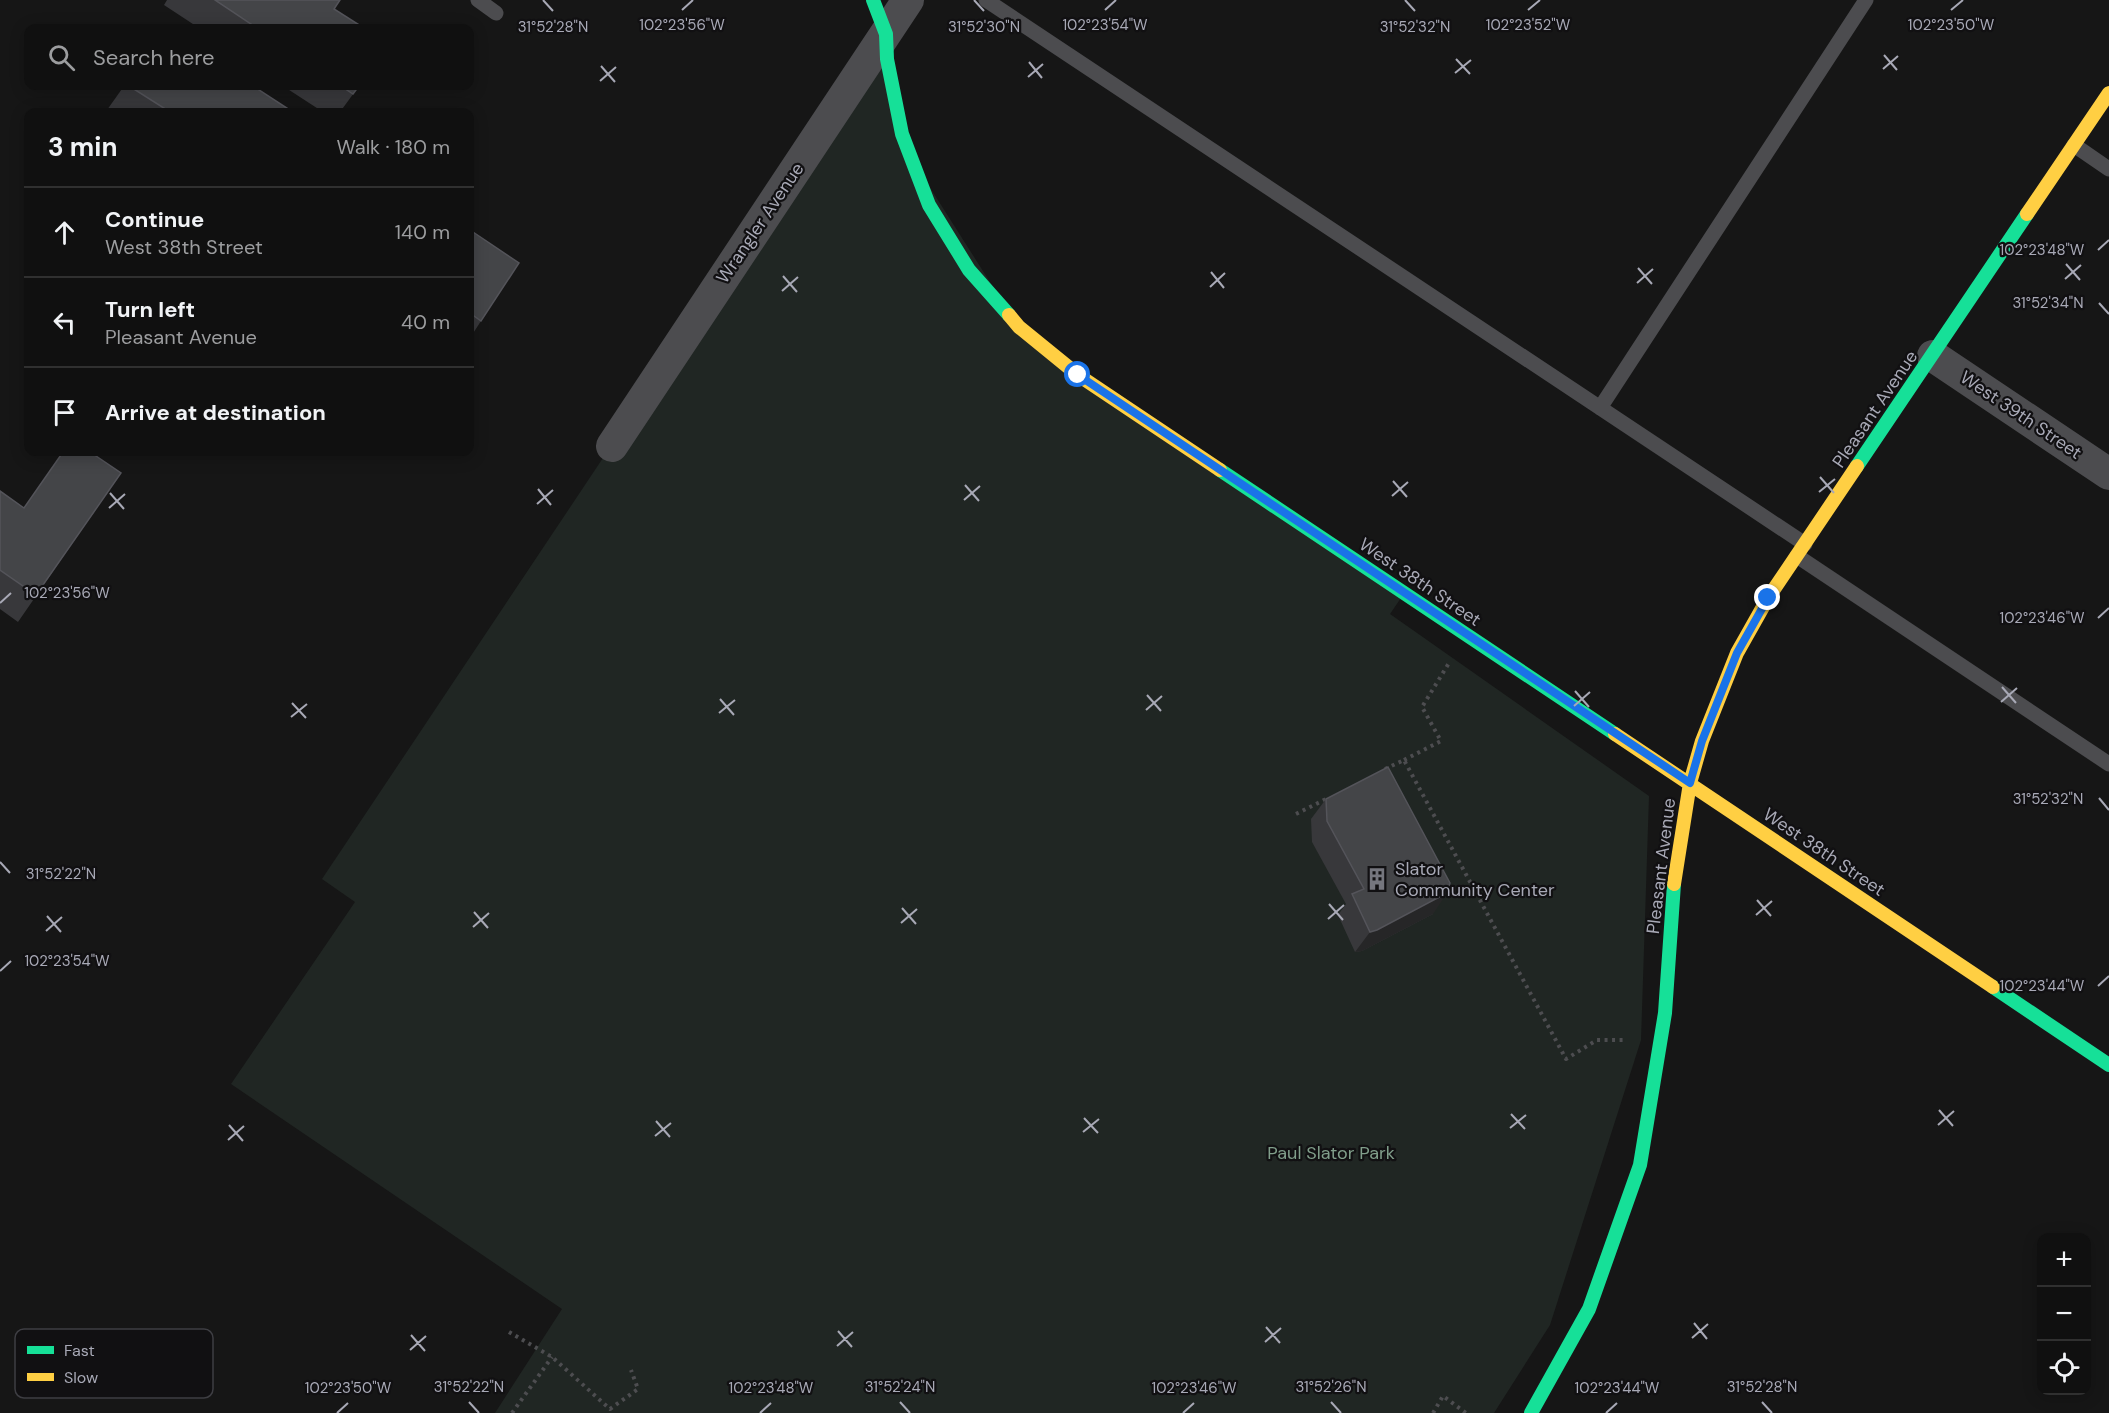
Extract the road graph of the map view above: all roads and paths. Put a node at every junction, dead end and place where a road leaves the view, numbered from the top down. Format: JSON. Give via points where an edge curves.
{"nodes":[{"id":1,"x":478,"y":0,"type":"edge"},
{"id":2,"x":873,"y":0,"type":"edge"},
{"id":3,"x":908,"y":0,"type":"edge"},
{"id":4,"x":986,"y":0,"type":"edge"},
{"id":5,"x":1866,"y":0,"type":"edge"},
{"id":6,"x":496,"y":13,"type":"dead end"},
{"id":7,"x":886,"y":33,"type":"junction"},
{"id":8,"x":2109,"y":93,"type":"edge"},
{"id":9,"x":2074,"y":145,"type":"junction"},
{"id":10,"x":2109,"y":169,"type":"edge"},
{"id":11,"x":1933,"y":356,"type":"junction"},
{"id":12,"x":1600,"y":408,"type":"junction"},
{"id":13,"x":612,"y":446,"type":"dead end"},
{"id":14,"x":2109,"y":474,"type":"edge"},
{"id":15,"x":1801,"y":550,"type":"junction"},
{"id":16,"x":1450,"y":660,"type":"dead end"},
{"id":17,"x":1404,"y":760,"type":"junction"},
{"id":18,"x":2109,"y":764,"type":"edge"},
{"id":19,"x":1385,"y":770,"type":"edge"},
{"id":20,"x":1690,"y":783,"type":"junction"},
{"id":21,"x":1336,"y":794,"type":"edge"},
{"id":22,"x":1296,"y":814,"type":"dead end"},
{"id":23,"x":1630,"y":1040,"type":"dead end"},
{"id":24,"x":2109,"y":1065,"type":"edge"},
{"id":25,"x":509,"y":1332,"type":"dead end"},
{"id":26,"x":552,"y":1357,"type":"junction"},
{"id":27,"x":631,"y":1370,"type":"dead end"},
{"id":28,"x":512,"y":1413,"type":"edge"},
{"id":29,"x":1433,"y":1413,"type":"edge"},
{"id":30,"x":1466,"y":1413,"type":"edge"},
{"id":31,"x":1531,"y":1413,"type":"edge"}],
"edges":[{"from":1,"to":6,"type":"lane"},
{"from":2,"to":7,"type":"street","name":"West 38th Street"},
{"from":3,"to":7,"type":"street","name":"Wrangler Avenue"},
{"from":4,"to":12,"type":"lane"},
{"from":5,"to":12,"type":"lane"},
{"from":7,"to":13,"type":"street","name":"Wrangler Avenue"},
{"from":7,"to":20,"type":"street","name":"West 38th Street","via":[[887,59],[902,134],[929,204],[969,270],[1019,327],[1078,375]]},
{"from":8,"to":9,"type":"street","name":"Pleasant Avenue"},
{"from":9,"to":10,"type":"lane"},
{"from":9,"to":11,"type":"street","name":"Pleasant Avenue"},
{"from":11,"to":14,"type":"street","name":"West 39th Street"},
{"from":11,"to":15,"type":"street","name":"Pleasant Avenue"},
{"from":12,"to":15,"type":"lane"},
{"from":15,"to":18,"type":"lane"},
{"from":15,"to":20,"type":"street","name":"Pleasant Avenue","via":[[1737,653]]},
{"from":16,"to":17,"type":"path","via":[[1422,706],[1441,741]]},
{"from":17,"to":19,"type":"path"},
{"from":17,"to":23,"type":"path","via":[[1566,1059],[1597,1040]]},
{"from":20,"to":24,"type":"street","name":"West 38th Street"},
{"from":20,"to":31,"type":"street","name":"Pleasant Avenue","via":[[1673,891],[1665,1013],[1640,1165],[1589,1309]]},
{"from":21,"to":22,"type":"path"},
{"from":25,"to":26,"type":"path"},
{"from":26,"to":27,"type":"path","via":[[610,1409],[638,1389]]},
{"from":26,"to":28,"type":"path"},
{"from":29,"to":30,"type":"path","via":[[1443,1396]]}]}
